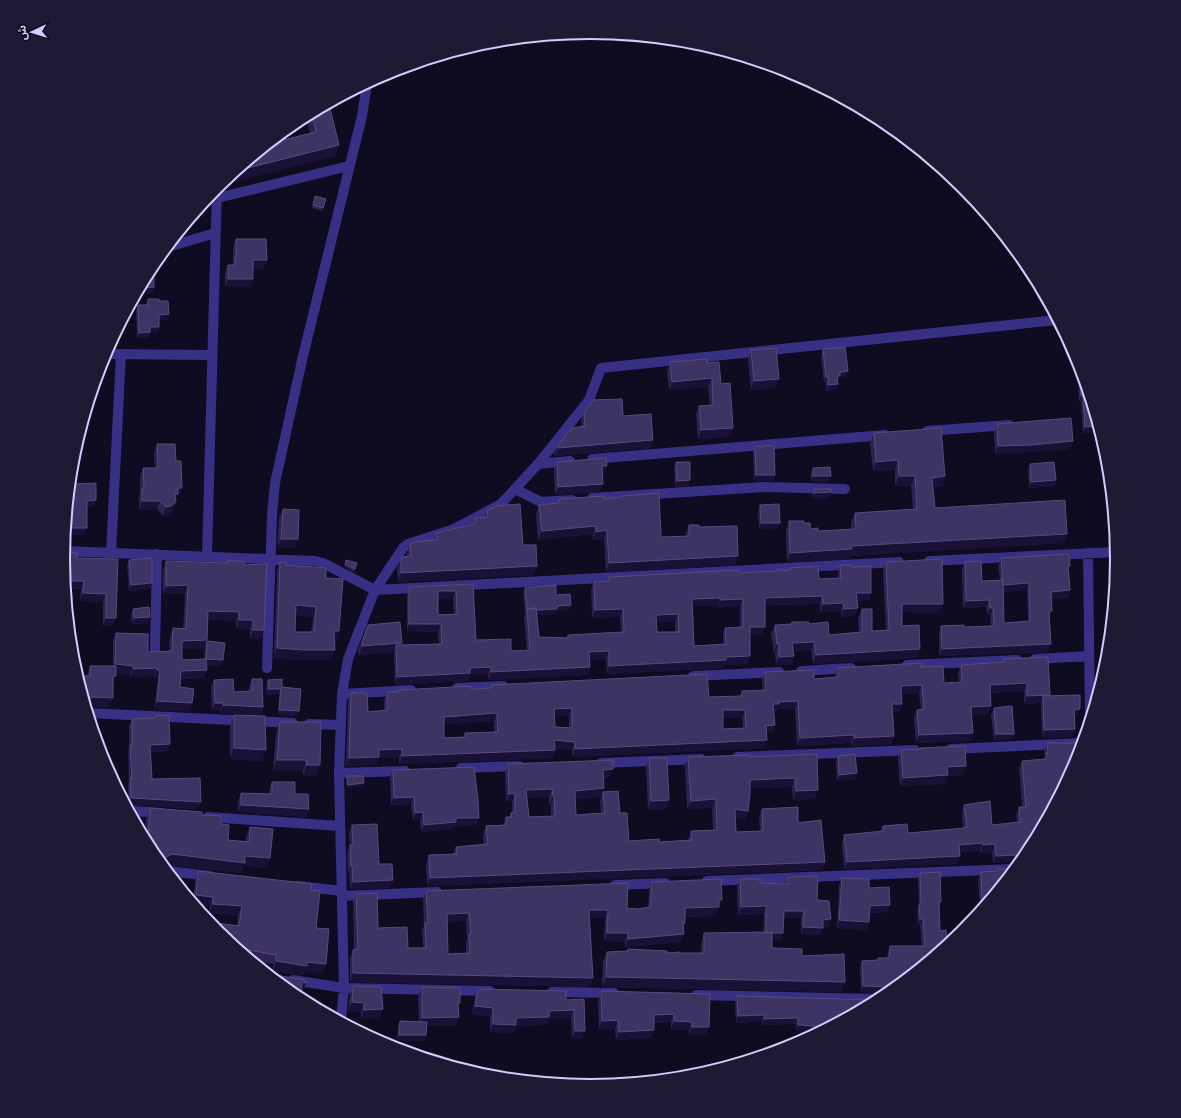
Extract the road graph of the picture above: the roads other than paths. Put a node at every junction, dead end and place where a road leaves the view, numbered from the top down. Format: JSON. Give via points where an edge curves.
{"nodes":[{"id":1,"x":366,"y":91,"type":"edge"},
{"id":2,"x":349,"y":166,"type":"junction"},
{"id":3,"x":217,"y":198,"type":"joint"},
{"id":4,"x":215,"y":232,"type":"junction"},
{"id":5,"x":176,"y":244,"type":"edge"},
{"id":6,"x":1052,"y":320,"type":"edge"},
{"id":7,"x":113,"y":354,"type":"edge"},
{"id":8,"x":121,"y":354,"type":"junction"},
{"id":9,"x":212,"y":356,"type":"junction"},
{"id":10,"x":1017,"y":424,"type":"edge"},
{"id":11,"x":915,"y":432,"type":"edge"},
{"id":12,"x":891,"y":434,"type":"edge"},
{"id":13,"x":538,"y":464,"type":"junction"},
{"id":14,"x":515,"y":489,"type":"junction"},
{"id":15,"x":845,"y":489,"type":"dead end"},
{"id":16,"x":70,"y":551,"type":"edge"},
{"id":17,"x":1110,"y":552,"type":"edge"},
{"id":18,"x":112,"y":553,"type":"junction"},
{"id":19,"x":1088,"y":553,"type":"junction"},
{"id":20,"x":158,"y":554,"type":"junction"},
{"id":21,"x":207,"y":556,"type":"junction"},
{"id":22,"x":271,"y":559,"type":"junction"},
{"id":23,"x":922,"y":561,"type":"edge"},
{"id":24,"x":906,"y":562,"type":"edge"},
{"id":25,"x":375,"y":590,"type":"junction"},
{"id":26,"x":155,"y":649,"type":"dead end"},
{"id":27,"x":1089,"y":656,"type":"junction"},
{"id":28,"x":898,"y":666,"type":"edge"},
{"id":29,"x":267,"y":668,"type":"dead end"},
{"id":30,"x":858,"y":668,"type":"edge"},
{"id":31,"x":684,"y":676,"type":"edge"},
{"id":32,"x":517,"y":685,"type":"edge"},
{"id":33,"x":446,"y":688,"type":"edge"},
{"id":34,"x":422,"y":690,"type":"edge"},
{"id":35,"x":342,"y":694,"type":"junction"},
{"id":36,"x":1090,"y":704,"type":"edge"},
{"id":37,"x":94,"y":713,"type":"edge"},
{"id":38,"x":340,"y":726,"type":"junction"},
{"id":39,"x":1077,"y":743,"type":"edge"},
{"id":40,"x":940,"y":749,"type":"edge"},
{"id":41,"x":924,"y":750,"type":"edge"},
{"id":42,"x":711,"y":758,"type":"edge"},
{"id":43,"x":727,"y":758,"type":"edge"},
{"id":44,"x":592,"y":763,"type":"edge"},
{"id":45,"x":529,"y":766,"type":"edge"},
{"id":46,"x":450,"y":769,"type":"edge"},
{"id":47,"x":418,"y":770,"type":"edge"},
{"id":48,"x":339,"y":773,"type":"junction"},
{"id":49,"x":136,"y":811,"type":"edge"},
{"id":50,"x":170,"y":814,"type":"edge"},
{"id":51,"x":201,"y":816,"type":"edge"},
{"id":52,"x":340,"y":826,"type":"junction"},
{"id":53,"x":1008,"y":869,"type":"edge"},
{"id":54,"x":174,"y":871,"type":"edge"},
{"id":55,"x":223,"y":877,"type":"edge"},
{"id":56,"x":698,"y":882,"type":"edge"},
{"id":57,"x":675,"y":883,"type":"edge"},
{"id":58,"x":286,"y":885,"type":"edge"},
{"id":59,"x":603,"y":886,"type":"edge"},
{"id":60,"x":445,"y":892,"type":"edge"},
{"id":61,"x":342,"y":894,"type":"junction"},
{"id":62,"x":283,"y":978,"type":"edge"},
{"id":63,"x":344,"y":988,"type":"junction"},
{"id":64,"x":504,"y":991,"type":"edge"},
{"id":65,"x":544,"y":992,"type":"edge"},
{"id":66,"x":624,"y":994,"type":"edge"},
{"id":67,"x":688,"y":995,"type":"edge"},
{"id":68,"x":867,"y":999,"type":"edge"},
{"id":69,"x":341,"y":1015,"type":"edge"}],
"edges":[{"from":1,"to":2,"type":"street"},
{"from":2,"to":3,"type":"street"},
{"from":2,"to":22,"type":"street","via":[[275,483]]},
{"from":3,"to":4,"type":"street"},
{"from":4,"to":5,"type":"street"},
{"from":4,"to":9,"type":"street"},
{"from":6,"to":13,"type":"street","via":[[601,368],[589,400]]},
{"from":7,"to":8,"type":"street"},
{"from":8,"to":9,"type":"street"},
{"from":8,"to":18,"type":"street"},
{"from":9,"to":21,"type":"street"},
{"from":10,"to":11,"type":"street"},
{"from":12,"to":13,"type":"street"},
{"from":13,"to":14,"type":"street"},
{"from":14,"to":15,"type":"street","via":[[542,502],[765,487]]},
{"from":14,"to":25,"type":"street","via":[[500,504],[454,529],[408,544]]},
{"from":16,"to":18,"type":"street"},
{"from":17,"to":19,"type":"street"},
{"from":18,"to":20,"type":"street"},
{"from":19,"to":23,"type":"street"},
{"from":19,"to":27,"type":"street"},
{"from":20,"to":21,"type":"street"},
{"from":20,"to":26,"type":"street"},
{"from":21,"to":22,"type":"street"},
{"from":22,"to":25,"type":"street","via":[[323,563]]},
{"from":22,"to":29,"type":"street"},
{"from":24,"to":25,"type":"street"},
{"from":25,"to":35,"type":"street","via":[[348,659]]},
{"from":27,"to":28,"type":"street"},
{"from":27,"to":36,"type":"street"},
{"from":30,"to":31,"type":"street"},
{"from":32,"to":33,"type":"street"},
{"from":34,"to":35,"type":"street"},
{"from":35,"to":38,"type":"street"},
{"from":37,"to":38,"type":"street"},
{"from":38,"to":48,"type":"street"},
{"from":39,"to":40,"type":"street"},
{"from":41,"to":43,"type":"street"},
{"from":42,"to":44,"type":"street"},
{"from":45,"to":46,"type":"street"},
{"from":47,"to":48,"type":"street"},
{"from":48,"to":52,"type":"street"},
{"from":49,"to":50,"type":"street"},
{"from":51,"to":52,"type":"street"},
{"from":52,"to":61,"type":"street"},
{"from":53,"to":56,"type":"street"},
{"from":54,"to":55,"type":"street"},
{"from":57,"to":59,"type":"street"},
{"from":58,"to":61,"type":"street"},
{"from":60,"to":61,"type":"street"},
{"from":61,"to":63,"type":"street"},
{"from":62,"to":63,"type":"street"},
{"from":63,"to":64,"type":"street"},
{"from":63,"to":69,"type":"street"},
{"from":65,"to":66,"type":"street"},
{"from":67,"to":68,"type":"street"}]}
